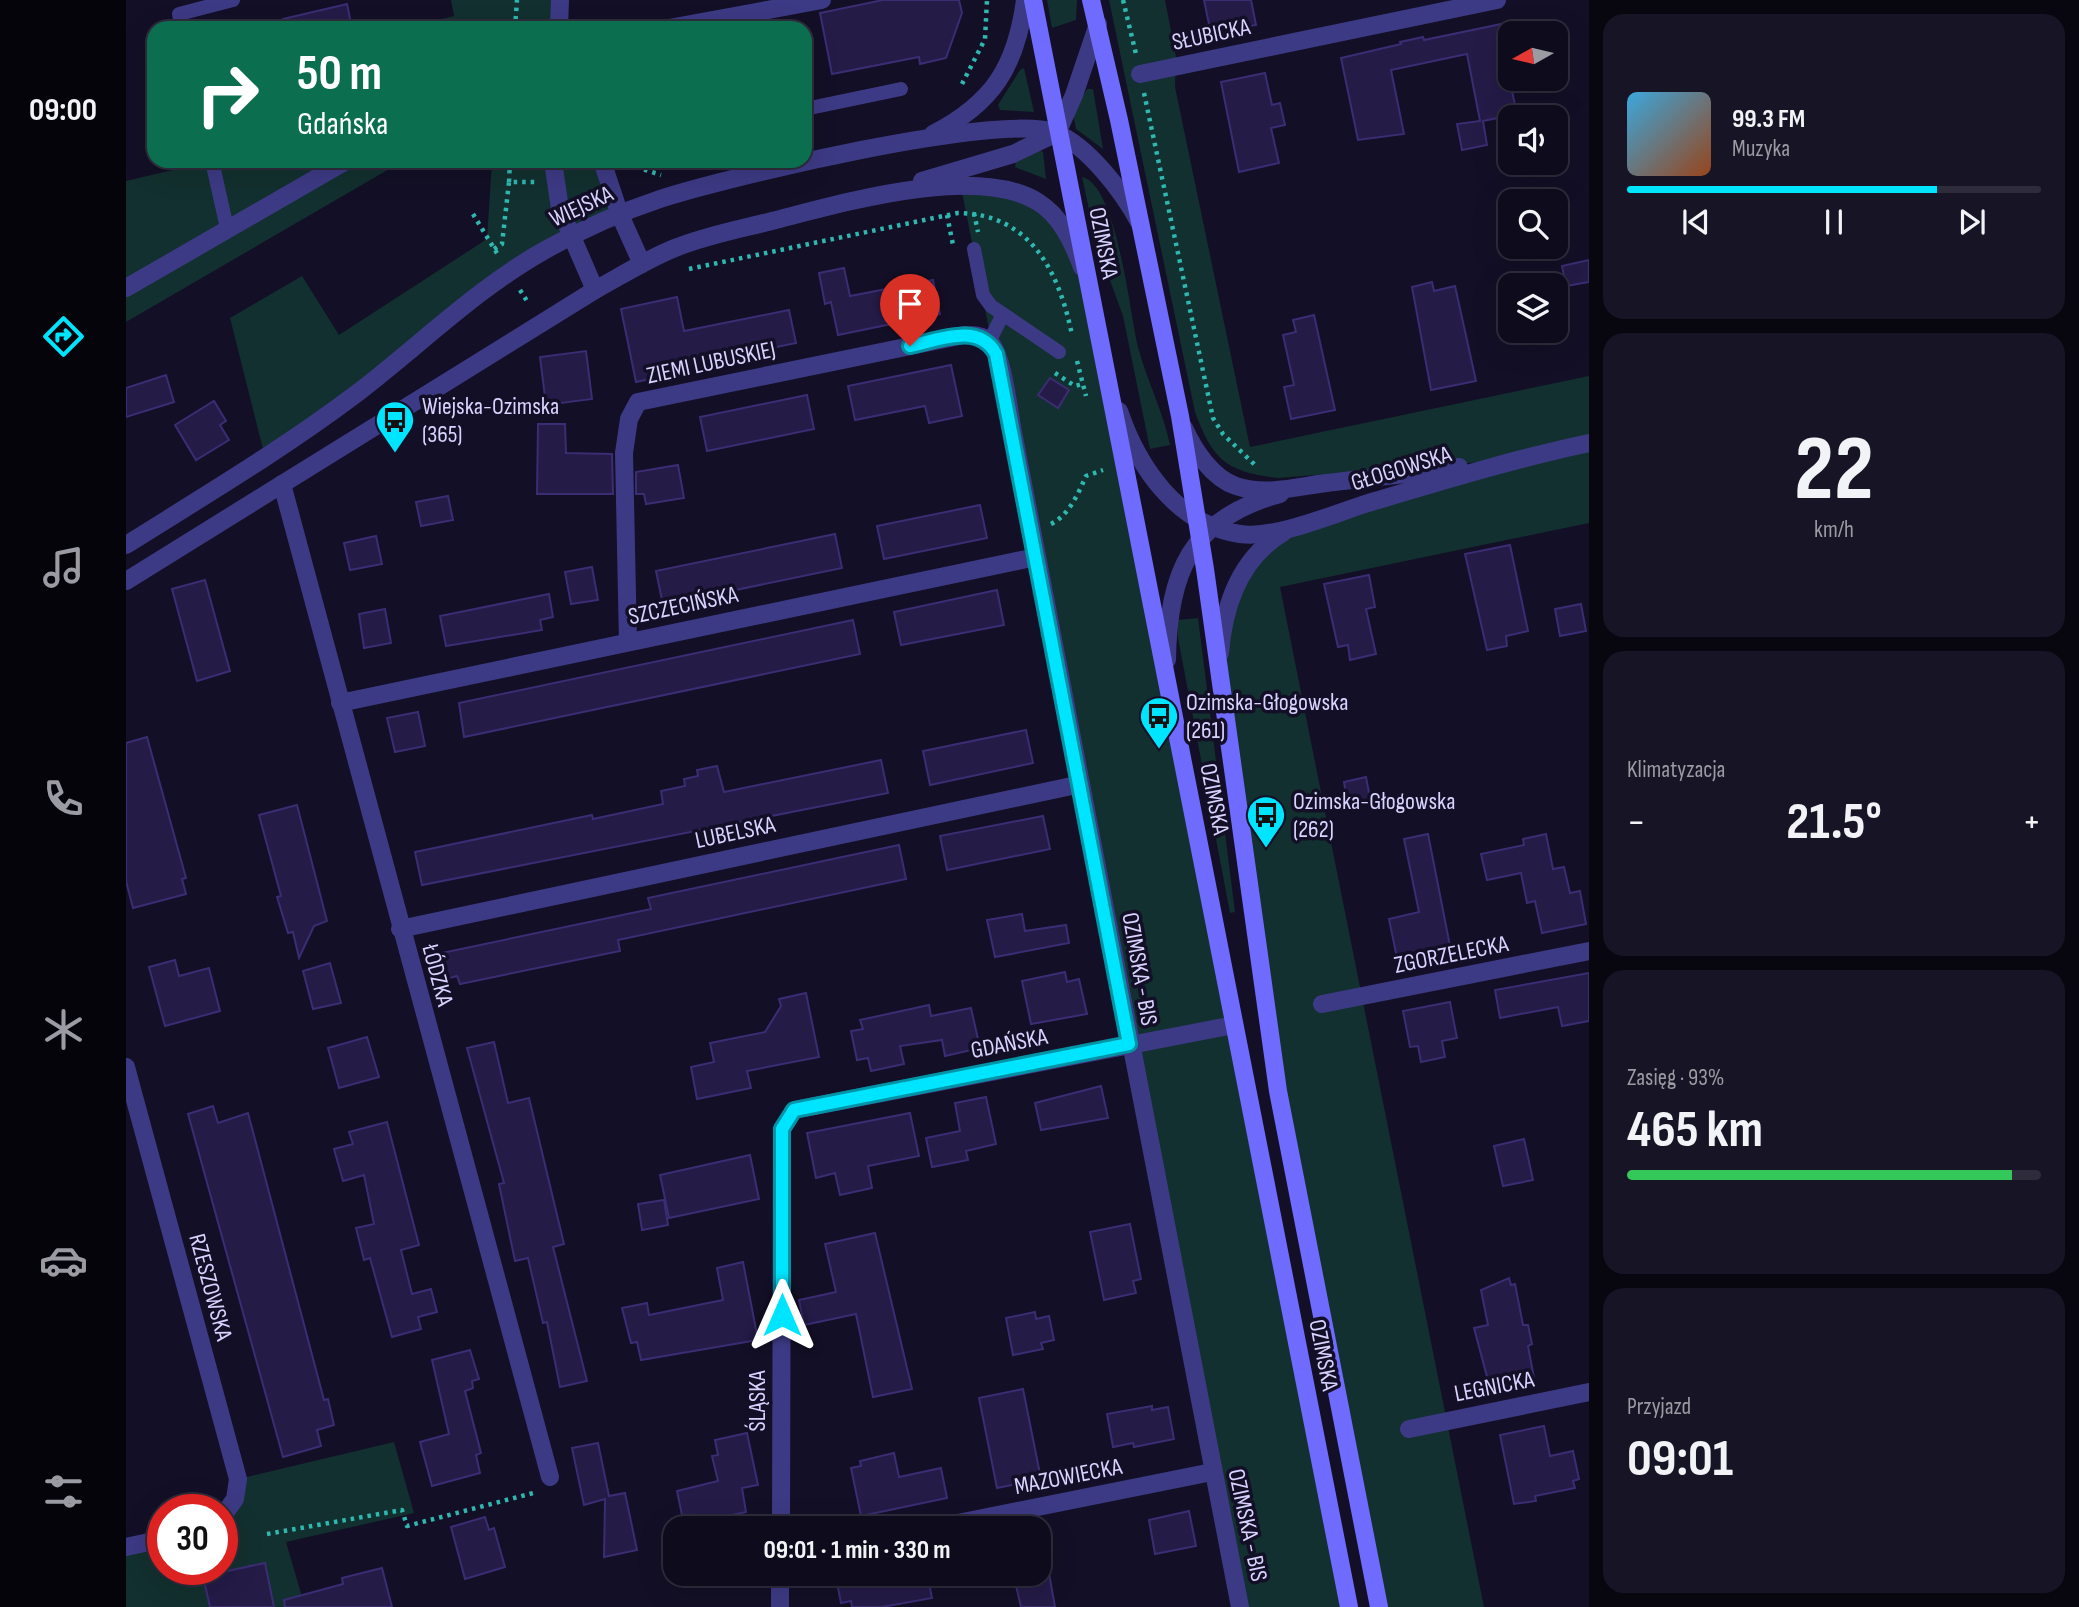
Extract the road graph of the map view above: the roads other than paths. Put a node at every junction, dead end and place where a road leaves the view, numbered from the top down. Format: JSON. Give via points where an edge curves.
{"nodes":[{"id":1,"x":233,"y":0,"type":"edge"},
{"id":2,"x":560,"y":0,"type":"edge"},
{"id":3,"x":822,"y":0,"type":"edge"},
{"id":4,"x":1025,"y":0,"type":"edge"},
{"id":5,"x":1033,"y":0,"type":"edge"},
{"id":6,"x":1091,"y":0,"type":"edge"},
{"id":7,"x":1497,"y":0,"type":"edge"},
{"id":8,"x":180,"y":21,"type":"edge"},
{"id":9,"x":559,"y":21,"type":"edge"},
{"id":10,"x":707,"y":21,"type":"edge"},
{"id":11,"x":1098,"y":24,"type":"junction"},
{"id":12,"x":1140,"y":74,"type":"road end"},
{"id":13,"x":901,"y":89,"type":"dead end"},
{"id":14,"x":812,"y":108,"type":"edge"},
{"id":15,"x":1057,"y":133,"type":"junction"},
{"id":16,"x":922,"y":140,"type":"junction"},
{"id":17,"x":812,"y":161,"type":"edge"},
{"id":18,"x":214,"y":168,"type":"edge"},
{"id":19,"x":334,"y":168,"type":"edge"},
{"id":20,"x":554,"y":168,"type":"edge"},
{"id":21,"x":604,"y":168,"type":"edge"},
{"id":22,"x":780,"y":168,"type":"edge"},
{"id":23,"x":881,"y":193,"type":"junction"},
{"id":24,"x":620,"y":215,"type":"junction"},
{"id":25,"x":1141,"y":225,"type":"junction"},
{"id":26,"x":227,"y":228,"type":"junction"},
{"id":27,"x":570,"y":237,"type":"junction"},
{"id":28,"x":974,"y":249,"type":"dead end"},
{"id":29,"x":642,"y":264,"type":"junction"},
{"id":30,"x":1086,"y":277,"type":"junction"},
{"id":31,"x":126,"y":288,"type":"edge"},
{"id":32,"x":595,"y":290,"type":"junction"},
{"id":33,"x":1002,"y":316,"type":"junction"},
{"id":34,"x":1098,"y":338,"type":"junction"},
{"id":35,"x":989,"y":342,"type":"junction"},
{"id":36,"x":1059,"y":352,"type":"dead end"},
{"id":37,"x":1180,"y":416,"type":"junction"},
{"id":38,"x":1589,"y":443,"type":"edge"},
{"id":39,"x":1511,"y":460,"type":"junction"},
{"id":40,"x":1324,"y":483,"type":"junction"},
{"id":41,"x":282,"y":484,"type":"junction"},
{"id":42,"x":1195,"y":517,"type":"junction"},
{"id":43,"x":1305,"y":522,"type":"junction"},
{"id":44,"x":1215,"y":526,"type":"junction"},
{"id":45,"x":1200,"y":541,"type":"junction"},
{"id":46,"x":126,"y":545,"type":"edge"},
{"id":47,"x":1036,"y":557,"type":"junction"},
{"id":48,"x":126,"y":581,"type":"edge"},
{"id":49,"x":628,"y":642,"type":"junction"},
{"id":50,"x":1218,"y":670,"type":"junction"},
{"id":51,"x":1169,"y":693,"type":"junction"},
{"id":52,"x":340,"y":702,"type":"junction"},
{"id":53,"x":1081,"y":784,"type":"junction"},
{"id":54,"x":400,"y":929,"type":"junction"},
{"id":55,"x":1589,"y":951,"type":"edge"},
{"id":56,"x":1322,"y":1004,"type":"dead end"},
{"id":57,"x":1234,"y":1025,"type":"junction"},
{"id":58,"x":1129,"y":1044,"type":"junction"},
{"id":59,"x":126,"y":1067,"type":"edge"},
{"id":60,"x":794,"y":1110,"type":"joint"},
{"id":61,"x":1589,"y":1392,"type":"edge"},
{"id":62,"x":1409,"y":1429,"type":"dead end"},
{"id":63,"x":1212,"y":1472,"type":"junction"},
{"id":64,"x":550,"y":1477,"type":"road end"},
{"id":65,"x":236,"y":1494,"type":"edge"},
{"id":66,"x":781,"y":1516,"type":"edge"},
{"id":67,"x":993,"y":1516,"type":"edge"},
{"id":68,"x":147,"y":1542,"type":"edge"},
{"id":69,"x":126,"y":1547,"type":"edge"},
{"id":70,"x":780,"y":1586,"type":"edge"},
{"id":71,"x":780,"y":1607,"type":"edge"},
{"id":72,"x":1240,"y":1607,"type":"edge"},
{"id":73,"x":1349,"y":1607,"type":"edge"},
{"id":74,"x":1379,"y":1607,"type":"edge"}],
"edges":[{"from":1,"to":8,"type":"lane","via":[[179,14]]},
{"from":2,"to":9,"type":"street"},
{"from":3,"to":10,"type":"street"},
{"from":4,"to":16,"type":"street","via":[[1008,65],[996,87],[961,118]]},
{"from":5,"to":15,"type":"main road","name":"OZIMSKA"},
{"from":6,"to":11,"type":"main road","name":"OZIMSKA"},
{"from":7,"to":12,"type":"street","name":"SŁUBICKA"},
{"from":11,"to":15,"type":"street"},
{"from":11,"to":25,"type":"main road","name":"OZIMSKA"},
{"from":13,"to":14,"type":"lane"},
{"from":15,"to":16,"type":"street","name":"WIEJSKA","via":[[1009,129]]},
{"from":15,"to":23,"type":"street","via":[[1013,154]]},
{"from":15,"to":25,"type":"street","via":[[1095,162]]},
{"from":15,"to":30,"type":"main road","name":"OZIMSKA"},
{"from":16,"to":17,"type":"street","name":"WIEJSKA"},
{"from":18,"to":26,"type":"lane"},
{"from":19,"to":26,"type":"street"},
{"from":20,"to":27,"type":"street"},
{"from":21,"to":24,"type":"street"},
{"from":22,"to":24,"type":"street","name":"WIEJSKA","via":[[692,190]]},
{"from":23,"to":29,"type":"street","via":[[708,236]]},
{"from":23,"to":30,"type":"street","via":[[961,187],[1024,194],[1050,210],[1061,224]]},
{"from":24,"to":27,"type":"street","name":"WIEJSKA"},
{"from":24,"to":29,"type":"street"},
{"from":25,"to":37,"type":"main road","name":"OZIMSKA"},
{"from":26,"to":31,"type":"street"},
{"from":27,"to":32,"type":"street"},
{"from":27,"to":46,"type":"street","name":"WIEJSKA","via":[[510,274],[312,426]]},
{"from":28,"to":33,"type":"lane","via":[[983,295]]},
{"from":29,"to":32,"type":"street"},
{"from":30,"to":34,"type":"main road","name":"OZIMSKA"},
{"from":32,"to":41,"type":"street"},
{"from":33,"to":35,"type":"lane"},
{"from":33,"to":36,"type":"lane"},
{"from":34,"to":42,"type":"street","via":[[1121,416],[1141,461],[1167,495]]},
{"from":34,"to":51,"type":"main road","name":"OZIMSKA"},
{"from":35,"to":47,"type":"street","name":"OZIMSKA - BIS","via":[[996,354]]},
{"from":35,"to":49,"type":"street","name":"ZIEMI LUBUSKIEJ","via":[[964,335],[638,402],[629,419],[624,453]]},
{"from":37,"to":40,"type":"street","name":"GŁOGOWSKA","via":[[1195,450],[1230,484],[1257,490]]},
{"from":37,"to":42,"type":"main road","name":"OZIMSKA"},
{"from":38,"to":39,"type":"street","name":"GŁOGOWSKA"},
{"from":39,"to":40,"type":"street","name":"GŁOGOWSKA"},
{"from":39,"to":43,"type":"street","name":"GŁOGOWSKA"},
{"from":40,"to":44,"type":"street","name":"GŁOGOWSKA","via":[[1248,506]]},
{"from":41,"to":48,"type":"street"},
{"from":41,"to":52,"type":"street","name":"ŁÓDZKA"},
{"from":42,"to":44,"type":"street"},
{"from":42,"to":45,"type":"main road","name":"OZIMSKA"},
{"from":43,"to":44,"type":"street","name":"GŁOGOWSKA","via":[[1251,534]]},
{"from":43,"to":50,"type":"street","name":"GŁOGOWSKA","via":[[1272,539],[1246,566],[1225,617]]},
{"from":44,"to":45,"type":"street"},
{"from":45,"to":50,"type":"main road","name":"OZIMSKA"},
{"from":45,"to":51,"type":"street","via":[[1175,581],[1167,637]]},
{"from":47,"to":49,"type":"street","name":"SZCZECIŃSKA"},
{"from":47,"to":53,"type":"street","name":"OZIMSKA - BIS"},
{"from":49,"to":52,"type":"street","name":"SZCZECIŃSKA"},
{"from":50,"to":74,"type":"main road","name":"OZIMSKA","via":[[1278,1091]]},
{"from":51,"to":57,"type":"main road","name":"OZIMSKA"},
{"from":52,"to":54,"type":"street","name":"ŁÓDZKA"},
{"from":53,"to":54,"type":"street","name":"LUBELSKA"},
{"from":53,"to":58,"type":"street","name":"OZIMSKA - BIS"},
{"from":54,"to":64,"type":"street","name":"ŁÓDZKA"},
{"from":55,"to":56,"type":"street","name":"ZGORZELECKA"},
{"from":57,"to":58,"type":"street","name":"GDAŃSKA"},
{"from":57,"to":73,"type":"main road","name":"OZIMSKA"},
{"from":58,"to":60,"type":"street","name":"GDAŃSKA"},
{"from":58,"to":63,"type":"street","name":"OZIMSKA - BIS"},
{"from":59,"to":65,"type":"street","name":"RZESZOWSKA","via":[[238,1479]]},
{"from":60,"to":66,"type":"street","name":"ŚLĄSKA","via":[[782,1129]]},
{"from":61,"to":62,"type":"street","name":"LEGNICKA"},
{"from":63,"to":67,"type":"street","name":"MAZOWIECKA"},
{"from":63,"to":72,"type":"street","name":"OZIMSKA - BIS"},
{"from":68,"to":69,"type":"street"},
{"from":70,"to":71,"type":"street"}]}
